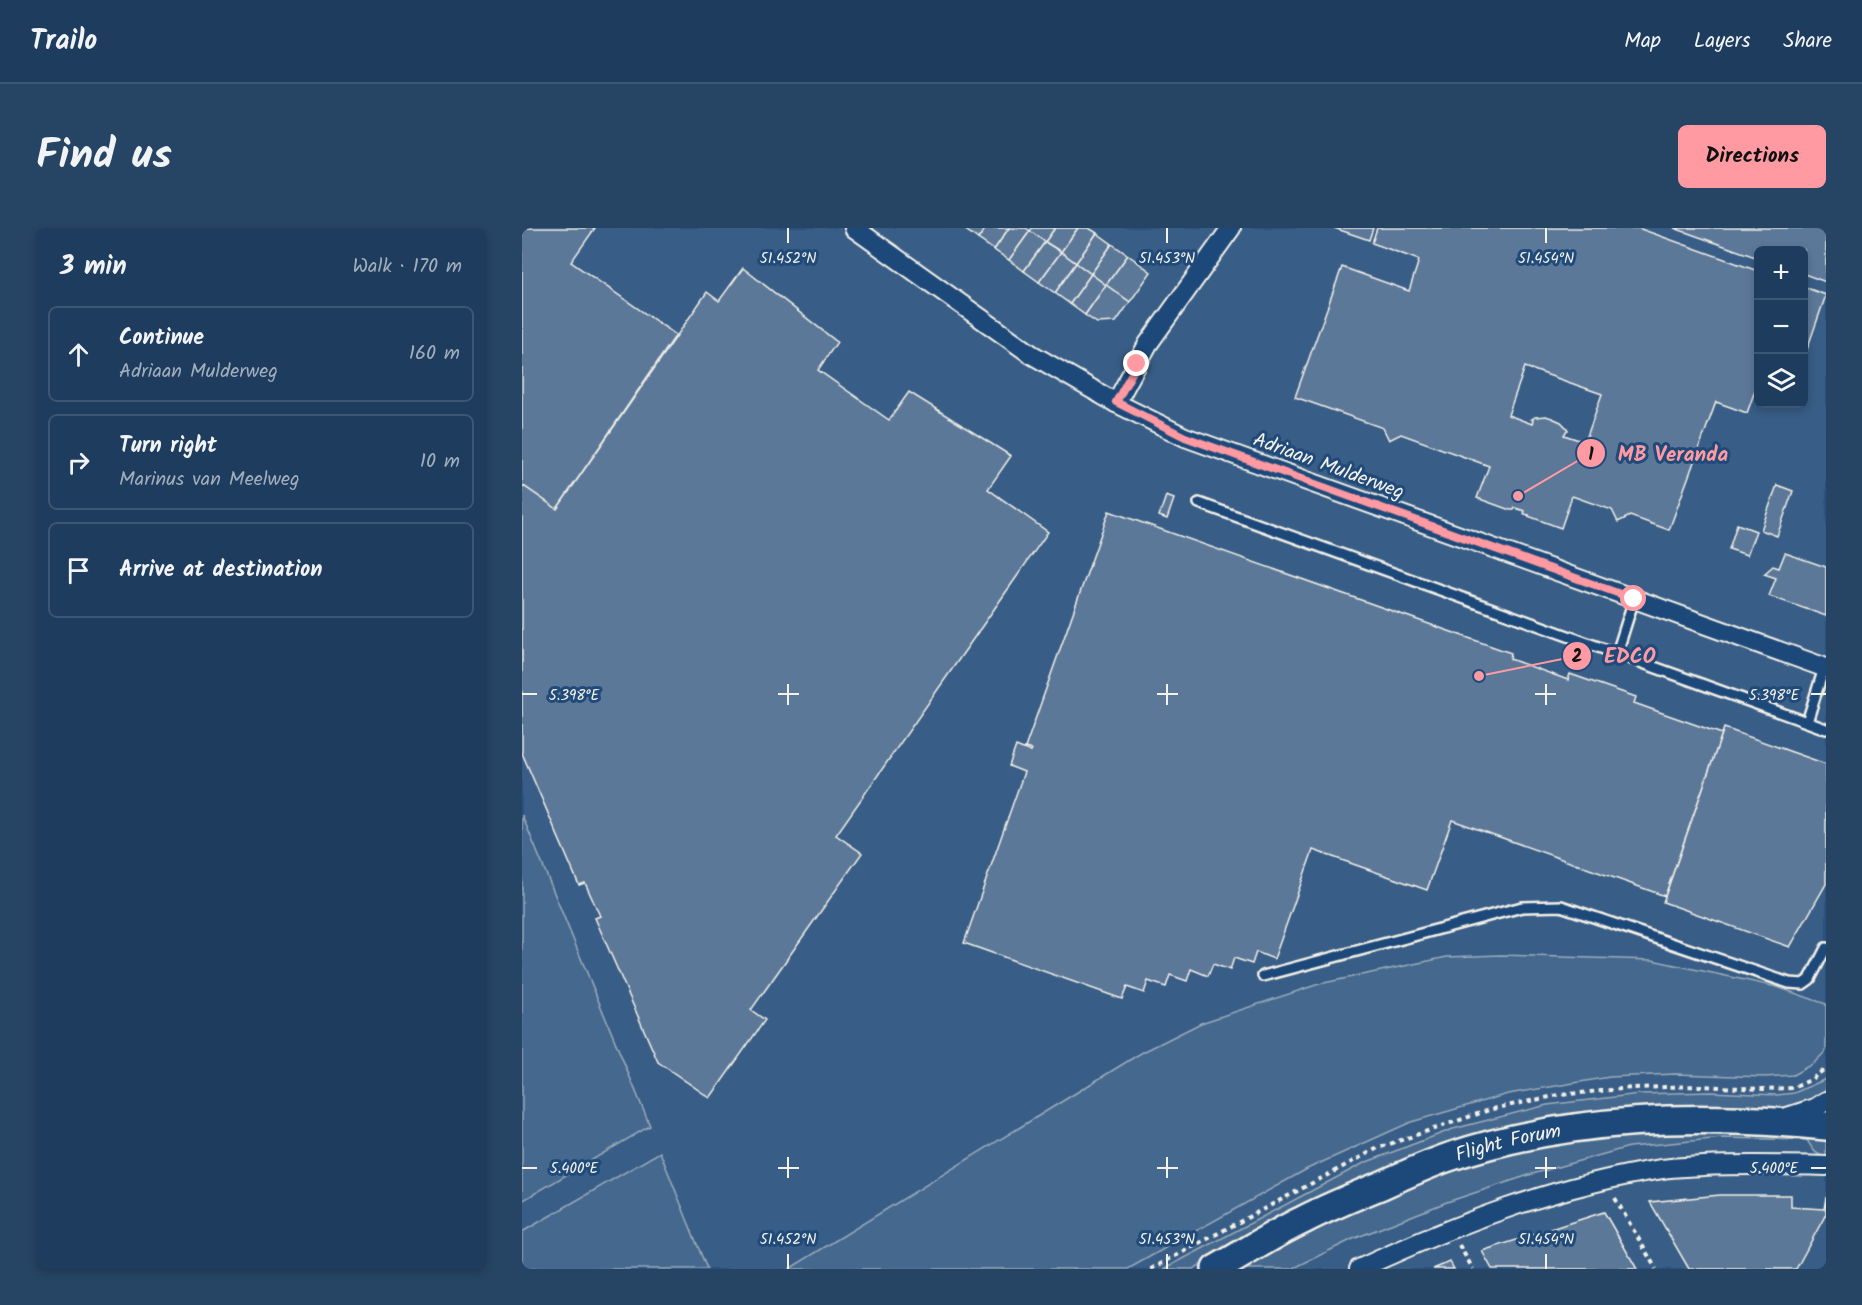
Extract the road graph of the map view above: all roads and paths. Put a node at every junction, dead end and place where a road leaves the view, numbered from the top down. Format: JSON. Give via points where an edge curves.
{"nodes":[{"id":1,"x":854,"y":228,"type":"edge"},
{"id":2,"x":1231,"y":228,"type":"edge"},
{"id":3,"x":1116,"y":402,"type":"junction"},
{"id":4,"x":1199,"y":503,"type":"dead end"},
{"id":5,"x":1634,"y":599,"type":"junction"},
{"id":6,"x":1617,"y":653,"type":"junction"},
{"id":7,"x":1825,"y":668,"type":"edge"},
{"id":8,"x":1807,"y":722,"type":"junction"},
{"id":9,"x":1826,"y":729,"type":"edge"},
{"id":10,"x":1826,"y":948,"type":"edge"},
{"id":11,"x":1263,"y":976,"type":"dead end"},
{"id":12,"x":1826,"y":1101,"type":"edge"},
{"id":13,"x":1773,"y":1121,"type":"junction"},
{"id":14,"x":1826,"y":1126,"type":"edge"},
{"id":15,"x":1826,"y":1166,"type":"edge"},
{"id":16,"x":1604,"y":1179,"type":"junction"},
{"id":17,"x":1216,"y":1269,"type":"edge"},
{"id":18,"x":1359,"y":1269,"type":"edge"},
{"id":19,"x":1656,"y":1269,"type":"edge"}],
"edges":[{"from":1,"to":3,"type":"street","name":"Adriaan Mulderweg","via":[[1031,354]]},
{"from":2,"to":3,"type":"street","via":[[1148,344]]},
{"from":3,"to":5,"type":"street","name":"Adriaan Mulderweg","via":[[1185,437]]},
{"from":4,"to":6,"type":"lane"},
{"from":5,"to":6,"type":"lane"},
{"from":5,"to":7,"type":"street","name":"Adriaan Mulderweg"},
{"from":6,"to":8,"type":"lane"},
{"from":7,"to":8,"type":"lane"},
{"from":8,"to":9,"type":"lane"},
{"from":10,"to":11,"type":"lane","via":[[1810,979],[1803,984],[1789,983],[1561,906],[1522,907]]},
{"from":12,"to":13,"type":"street"},
{"from":13,"to":14,"type":"main road","name":"Flight Forum"},
{"from":13,"to":17,"type":"main road","name":"Flight Forum","via":[[1628,1122],[1538,1134],[1497,1144],[1449,1157],[1302,1220]]},
{"from":15,"to":16,"type":"street","via":[[1664,1168]]},
{"from":16,"to":18,"type":"street","via":[[1518,1204],[1424,1239]]},
{"from":16,"to":19,"type":"path"}]}
